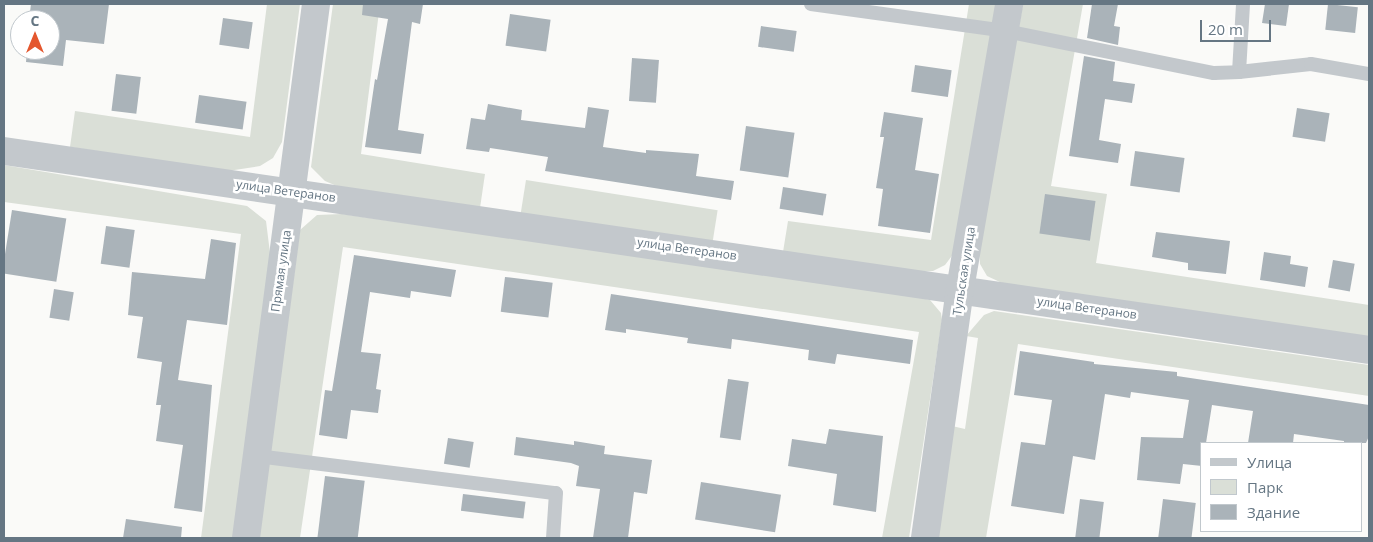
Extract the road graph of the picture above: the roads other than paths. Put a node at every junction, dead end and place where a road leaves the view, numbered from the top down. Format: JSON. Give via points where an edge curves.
{"nodes":[{"id":1,"x":316,"y":4,"type":"edge"},
{"id":2,"x":811,"y":4,"type":"edge"},
{"id":3,"x":1009,"y":4,"type":"edge"},
{"id":4,"x":1243,"y":4,"type":"edge"},
{"id":5,"x":1005,"y":31,"type":"junction"},
{"id":6,"x":1239,"y":72,"type":"junction"},
{"id":7,"x":1369,"y":74,"type":"edge"},
{"id":8,"x":4,"y":151,"type":"edge"},
{"id":9,"x":292,"y":192,"type":"junction"},
{"id":10,"x":960,"y":289,"type":"junction"},
{"id":11,"x":1369,"y":350,"type":"edge"},
{"id":12,"x":257,"y":456,"type":"junction"},
{"id":13,"x":246,"y":538,"type":"edge"},
{"id":14,"x":553,"y":538,"type":"edge"},
{"id":15,"x":925,"y":538,"type":"edge"}],
"edges":[{"from":1,"to":9,"type":"street","name":"Прямая улица"},
{"from":2,"to":5,"type":"lane"},
{"from":3,"to":5,"type":"street","name":"Тульская улица"},
{"from":4,"to":6,"type":"lane"},
{"from":5,"to":6,"type":"lane","via":[[1214,73]]},
{"from":5,"to":10,"type":"street","name":"Тульская улица"},
{"from":6,"to":7,"type":"lane","via":[[1311,64]]},
{"from":8,"to":9,"type":"street","name":"улица Ветеранов"},
{"from":9,"to":10,"type":"street","name":"улица Ветеранов"},
{"from":9,"to":12,"type":"street","name":"Прямая улица"},
{"from":10,"to":11,"type":"street","name":"улица Ветеранов"},
{"from":10,"to":15,"type":"street","name":"Тульская улица"},
{"from":12,"to":13,"type":"street","name":"Прямая улица"},
{"from":12,"to":14,"type":"lane","via":[[556,493]]}]}
